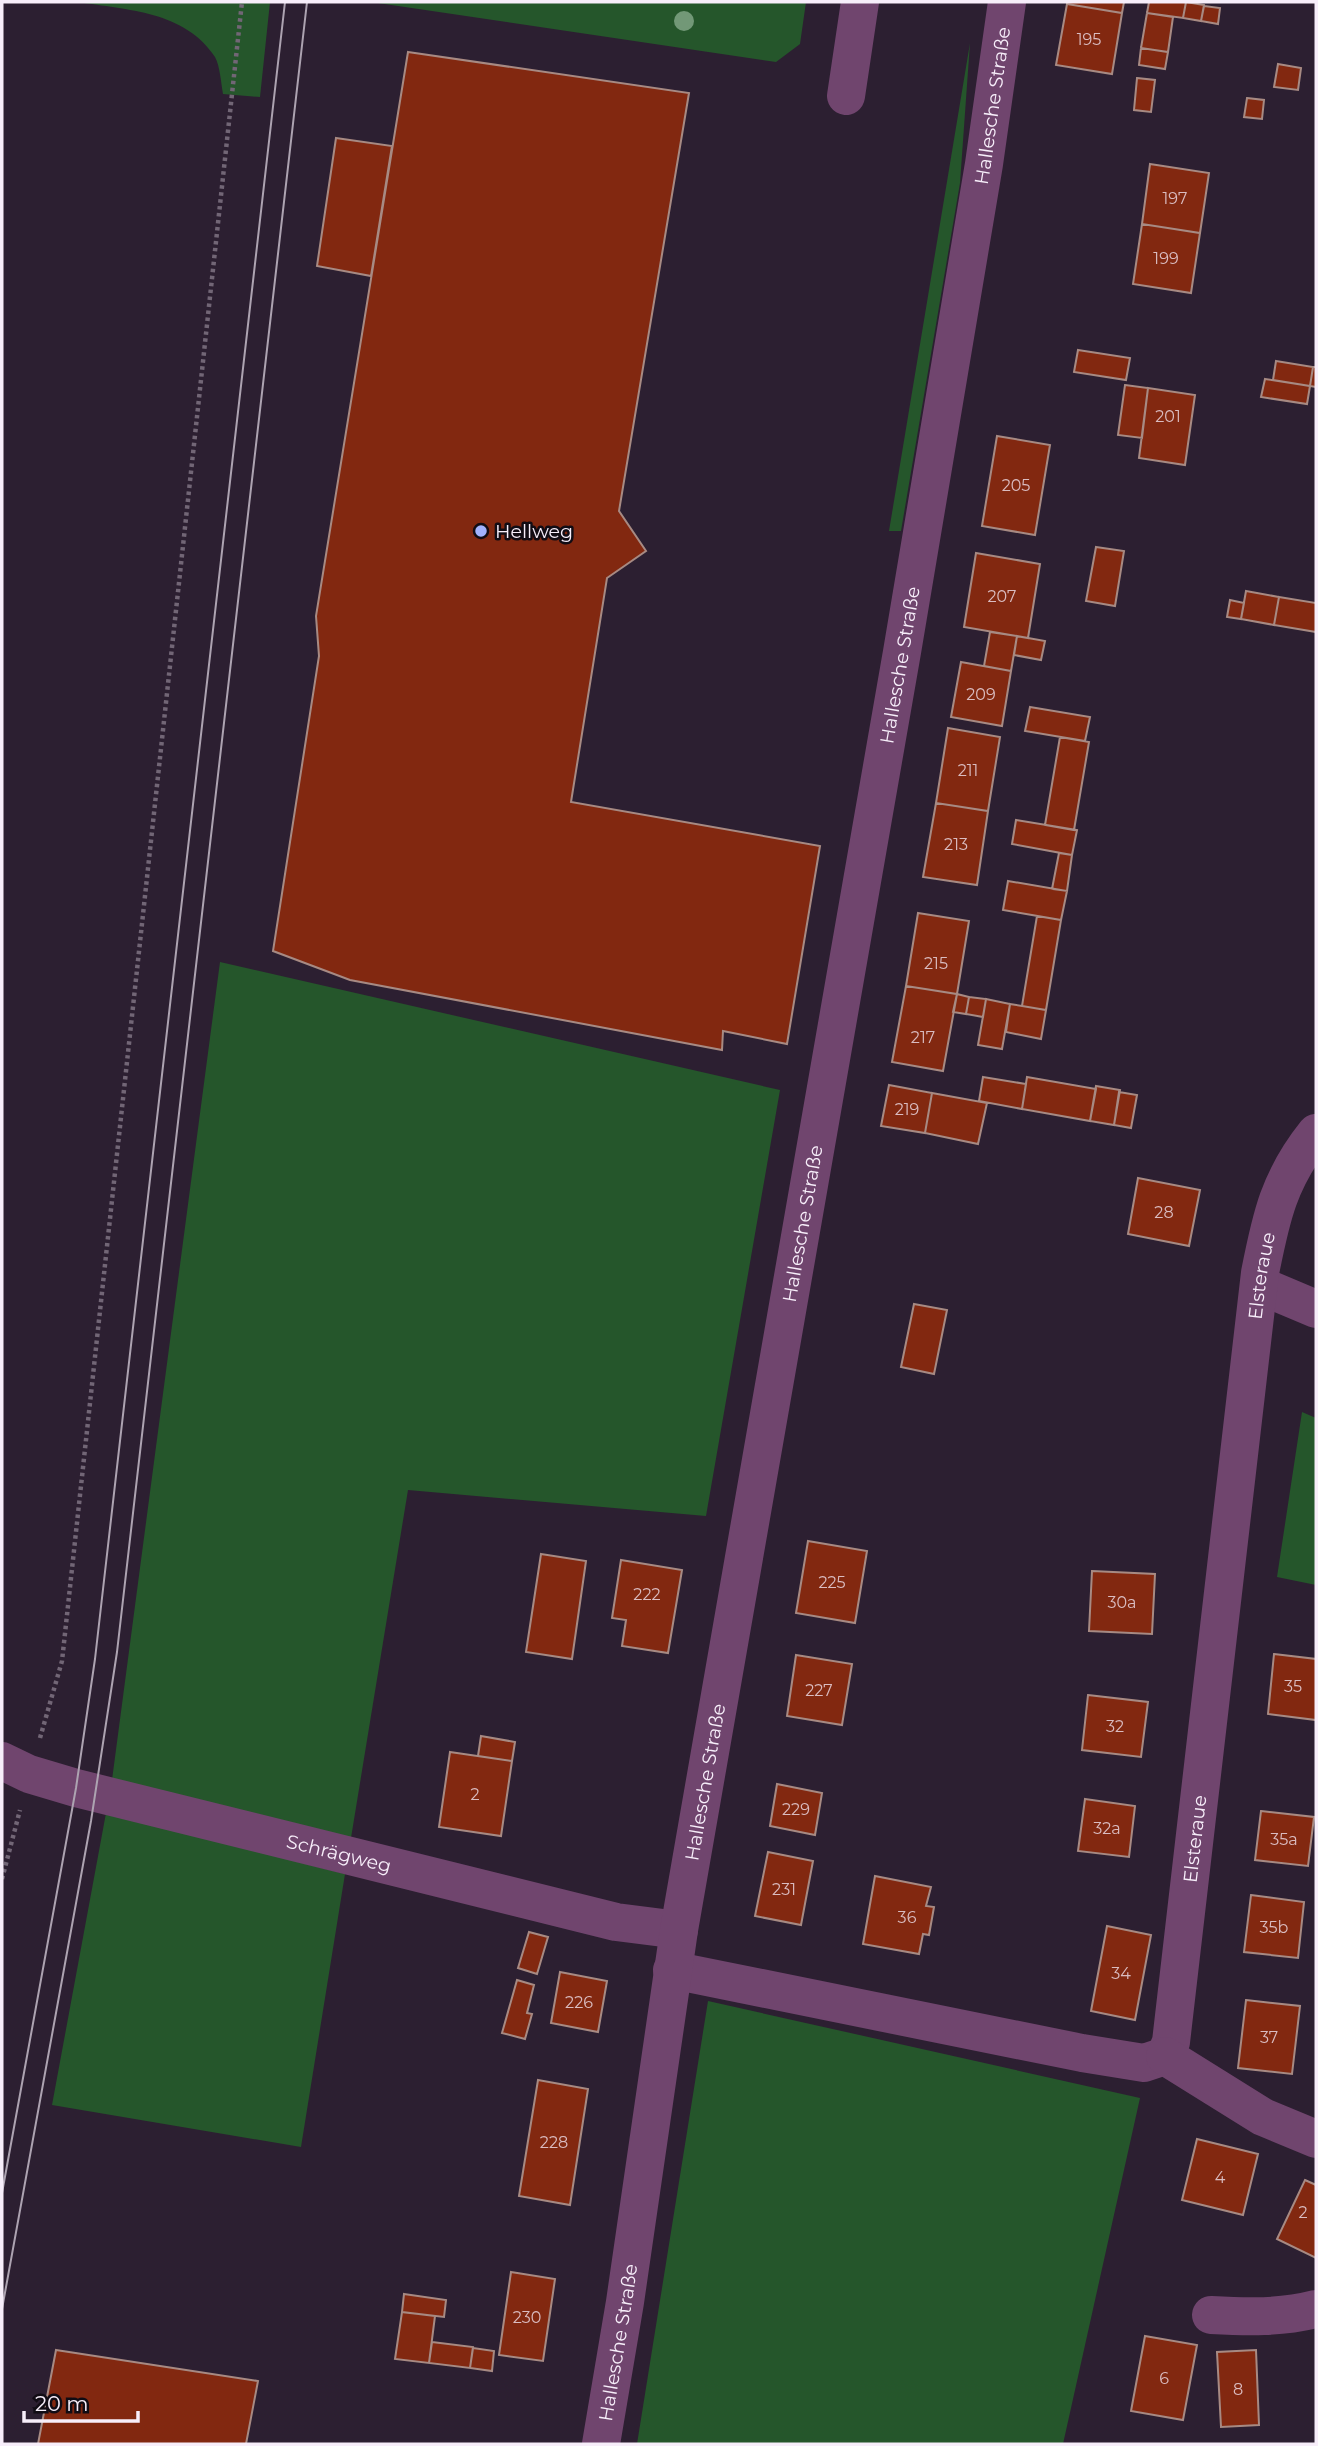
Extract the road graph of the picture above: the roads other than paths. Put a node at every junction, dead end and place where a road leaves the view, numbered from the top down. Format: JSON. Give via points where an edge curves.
{"nodes":[{"id":1,"x":860,"y":2,"type":"edge"},
{"id":2,"x":1007,"y":2,"type":"edge"},
{"id":3,"x":846,"y":96,"type":"dead end"},
{"id":4,"x":1316,"y":1133,"type":"edge"},
{"id":5,"x":1259,"y":1285,"type":"junction"},
{"id":6,"x":1316,"y":1309,"type":"edge"},
{"id":7,"x":16,"y":1767,"type":"edge"},
{"id":8,"x":679,"y":1930,"type":"junction"},
{"id":9,"x":672,"y":1970,"type":"junction"},
{"id":10,"x":1165,"y":2056,"type":"junction"},
{"id":11,"x":1316,"y":2139,"type":"edge"},
{"id":12,"x":1316,"y":2309,"type":"edge"},
{"id":13,"x":1211,"y":2315,"type":"dead end"},
{"id":14,"x":601,"y":2444,"type":"edge"}],
"edges":[{"from":1,"to":3,"type":"street"},
{"from":2,"to":8,"type":"street","name":"Hallesche Straße","via":[[913,584]]},
{"from":4,"to":5,"type":"street","name":"Elsteraue","via":[[1283,1181],[1270,1221]]},
{"from":5,"to":6,"type":"street"},
{"from":5,"to":10,"type":"street","name":"Elsteraue","via":[[1173,2028]]},
{"from":7,"to":8,"type":"street","name":"Schrägweg","via":[[76,1788],[436,1879],[616,1922]]},
{"from":8,"to":9,"type":"street","name":"Hallesche Straße"},
{"from":9,"to":10,"type":"street","via":[[1082,2053],[1144,2063]]},
{"from":9,"to":14,"type":"street","name":"Hallesche Straße"},
{"from":10,"to":11,"type":"street","via":[[1263,2117]]},
{"from":12,"to":13,"type":"street","via":[[1250,2317]]}]}
